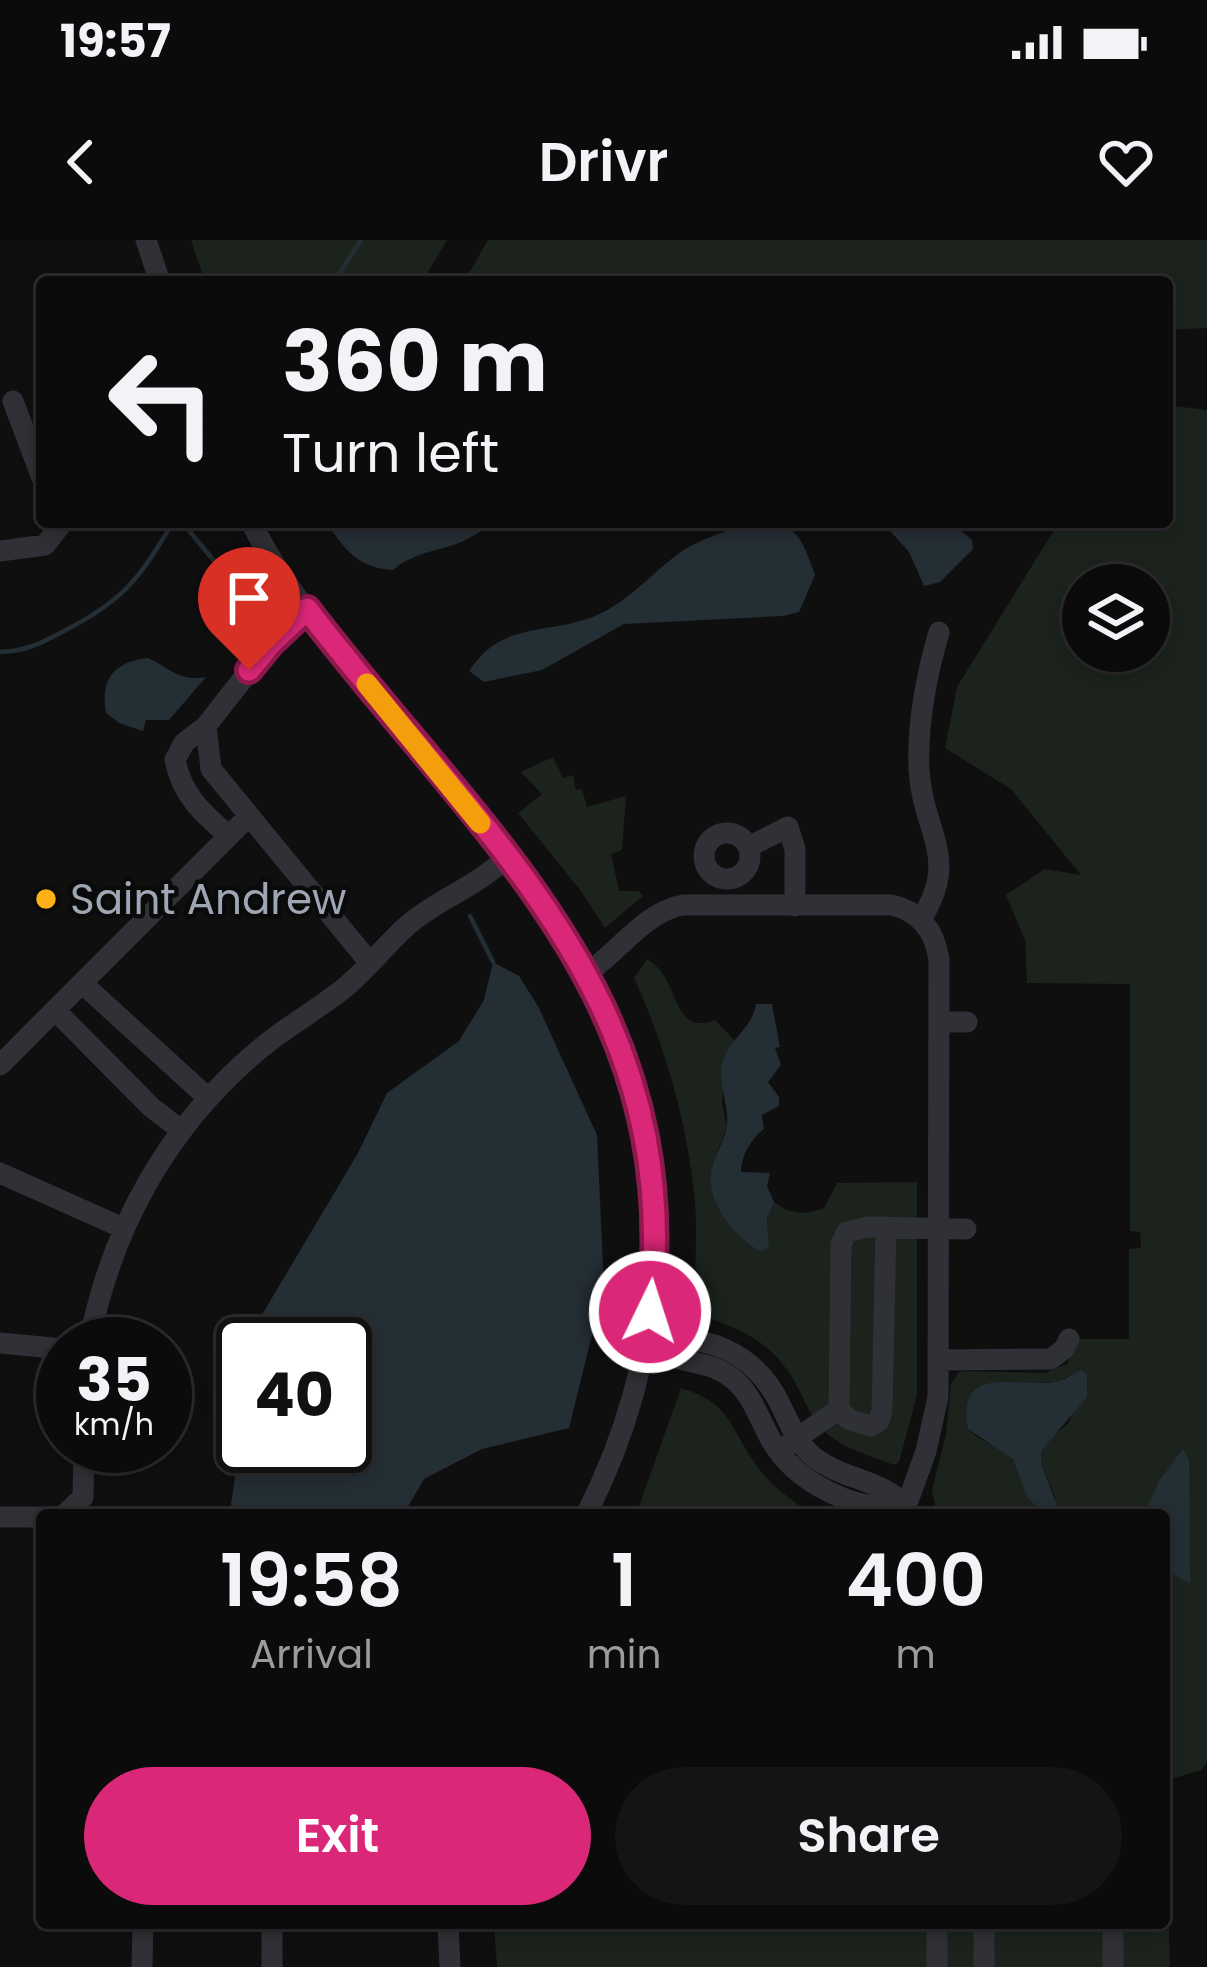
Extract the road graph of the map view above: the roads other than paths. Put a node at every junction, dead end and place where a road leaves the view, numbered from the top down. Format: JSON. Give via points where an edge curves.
{"nodes":[{"id":1,"x":146,"y":240,"type":"edge"},
{"id":2,"x":158,"y":276,"type":"edge"},
{"id":3,"x":13,"y":401,"type":"dead end"},
{"id":4,"x":36,"y":462,"type":"edge"},
{"id":5,"x":57,"y":528,"type":"edge"},
{"id":6,"x":255,"y":528,"type":"edge"},
{"id":7,"x":0,"y":550,"type":"edge"},
{"id":8,"x":307,"y":609,"type":"junction"},
{"id":9,"x":939,"y":632,"type":"dead end"},
{"id":10,"x":206,"y":726,"type":"junction"},
{"id":11,"x":249,"y":816,"type":"junction"},
{"id":12,"x":230,"y":836,"type":"junction"},
{"id":13,"x":748,"y":847,"type":"junction"},
{"id":14,"x":507,"y":857,"type":"junction"},
{"id":15,"x":735,"y":878,"type":"junction"},
{"id":16,"x":740,"y":905,"type":"junction"},
{"id":17,"x":795,"y":906,"type":"junction"},
{"id":18,"x":921,"y":919,"type":"junction"},
{"id":19,"x":370,"y":963,"type":"junction"},
{"id":20,"x":587,"y":973,"type":"junction"},
{"id":21,"x":83,"y":984,"type":"junction"},
{"id":22,"x":56,"y":1011,"type":"junction"},
{"id":23,"x":939,"y":1022,"type":"junction"},
{"id":24,"x":967,"y":1022,"type":"dead end"},
{"id":25,"x":0,"y":1065,"type":"edge"},
{"id":26,"x":208,"y":1098,"type":"junction"},
{"id":27,"x":181,"y":1130,"type":"junction"},
{"id":28,"x":0,"y":1173,"type":"edge"},
{"id":29,"x":886,"y":1227,"type":"junction"},
{"id":30,"x":123,"y":1228,"type":"junction"},
{"id":31,"x":938,"y":1228,"type":"junction"},
{"id":32,"x":966,"y":1228,"type":"dead end"},
{"id":33,"x":95,"y":1317,"type":"edge"},
{"id":34,"x":1027,"y":1339,"type":"dead end"},
{"id":35,"x":1070,"y":1339,"type":"dead end"},
{"id":36,"x":647,"y":1342,"type":"junction"},
{"id":37,"x":0,"y":1343,"type":"edge"},
{"id":38,"x":36,"y":1346,"type":"edge"},
{"id":39,"x":938,"y":1360,"type":"junction"},
{"id":40,"x":1017,"y":1360,"type":"junction"},
{"id":41,"x":839,"y":1409,"type":"junction"},
{"id":42,"x":788,"y":1445,"type":"junction"},
{"id":43,"x":83,"y":1473,"type":"edge"},
{"id":44,"x":71,"y":1509,"type":"edge"},
{"id":45,"x":589,"y":1509,"type":"edge"},
{"id":46,"x":903,"y":1509,"type":"edge"},
{"id":47,"x":904,"y":1509,"type":"edge"},
{"id":48,"x":0,"y":1517,"type":"edge"},
{"id":49,"x":36,"y":1517,"type":"edge"},
{"id":50,"x":143,"y":1929,"type":"edge"},
{"id":51,"x":272,"y":1929,"type":"edge"},
{"id":52,"x":448,"y":1929,"type":"edge"},
{"id":53,"x":937,"y":1929,"type":"edge"},
{"id":54,"x":984,"y":1929,"type":"edge"},
{"id":55,"x":1113,"y":1929,"type":"edge"},
{"id":56,"x":142,"y":1967,"type":"edge"},
{"id":57,"x":272,"y":1967,"type":"edge"},
{"id":58,"x":450,"y":1967,"type":"edge"},
{"id":59,"x":937,"y":1967,"type":"edge"},
{"id":60,"x":984,"y":1967,"type":"edge"},
{"id":61,"x":1114,"y":1967,"type":"edge"}],
"edges":[{"from":1,"to":2,"type":"street"},
{"from":3,"to":4,"type":"street"},
{"from":5,"to":7,"type":"street","via":[[45,545]]},
{"from":6,"to":8,"type":"street"},
{"from":8,"to":10,"type":"street"},
{"from":8,"to":14,"type":"street"},
{"from":9,"to":18,"type":"street","via":[[919,752],[942,863]]},
{"from":10,"to":11,"type":"street","via":[[211,769]]},
{"from":10,"to":12,"type":"street","via":[[175,760],[193,804]]},
{"from":11,"to":12,"type":"street"},
{"from":11,"to":19,"type":"street"},
{"from":12,"to":21,"type":"street"},
{"from":13,"to":15,"type":"street","via":[[748,865]]},
{"from":13,"to":15,"type":"street","via":[[728,832],[704,849],[709,872]]},
{"from":13,"to":17,"type":"street","via":[[788,827]]},
{"from":14,"to":19,"type":"street","via":[[412,921]]},
{"from":14,"to":20,"type":"street"},
{"from":15,"to":16,"type":"street"},
{"from":16,"to":17,"type":"street"},
{"from":16,"to":20,"type":"street","via":[[659,912]]},
{"from":17,"to":18,"type":"street","via":[[891,905]]},
{"from":18,"to":23,"type":"street","via":[[937,947]]},
{"from":19,"to":26,"type":"street"},
{"from":20,"to":36,"type":"street","via":[[621,1047],[650,1162]]},
{"from":21,"to":22,"type":"street"},
{"from":21,"to":26,"type":"street"},
{"from":22,"to":25,"type":"street"},
{"from":22,"to":27,"type":"street"},
{"from":23,"to":24,"type":"street"},
{"from":23,"to":31,"type":"street"},
{"from":26,"to":27,"type":"street"},
{"from":27,"to":30,"type":"street"},
{"from":28,"to":30,"type":"street"},
{"from":29,"to":31,"type":"street"},
{"from":29,"to":41,"type":"street","via":[[856,1228],[841,1244]]},
{"from":29,"to":41,"type":"street","via":[[882,1411],[872,1426]]},
{"from":30,"to":33,"type":"street"},
{"from":31,"to":32,"type":"street"},
{"from":31,"to":39,"type":"street"},
{"from":34,"to":40,"type":"street"},
{"from":35,"to":40,"type":"street","via":[[1052,1359]]},
{"from":36,"to":42,"type":"street","via":[[679,1336],[734,1353],[768,1383]]},
{"from":36,"to":45,"type":"street","via":[[621,1437]]},
{"from":37,"to":38,"type":"street"},
{"from":39,"to":40,"type":"street"},
{"from":39,"to":47,"type":"street","via":[[934,1426]]},
{"from":41,"to":42,"type":"street"},
{"from":42,"to":46,"type":"street","via":[[892,1490]]},
{"from":43,"to":44,"type":"street","via":[[83,1498]]},
{"from":48,"to":49,"type":"street"},
{"from":50,"to":56,"type":"street"},
{"from":51,"to":57,"type":"street"},
{"from":52,"to":58,"type":"street"},
{"from":53,"to":59,"type":"street"},
{"from":54,"to":60,"type":"street"},
{"from":55,"to":61,"type":"street"}]}
